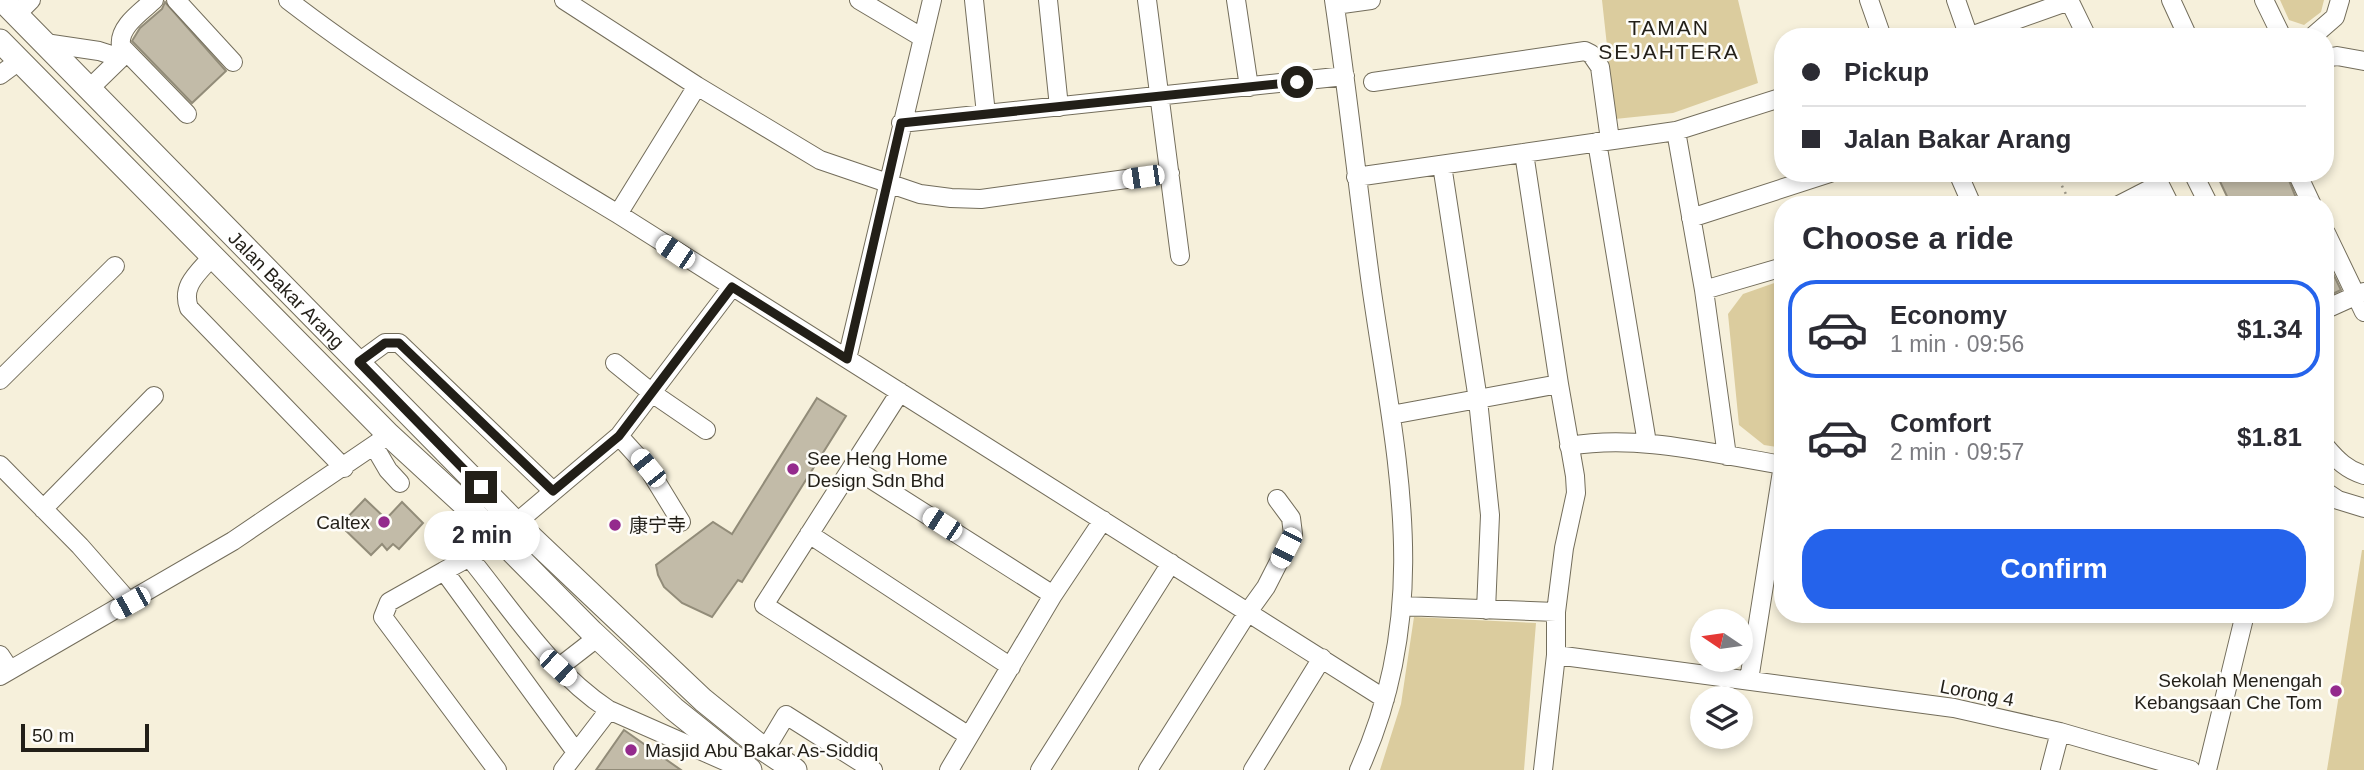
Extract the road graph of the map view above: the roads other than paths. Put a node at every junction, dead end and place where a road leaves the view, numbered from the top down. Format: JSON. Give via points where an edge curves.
{"nodes":[{"id":1,"x":154,"y":0,"type":"edge"},
{"id":2,"x":176,"y":0,"type":"edge"},
{"id":3,"x":288,"y":0,"type":"edge"},
{"id":4,"x":564,"y":0,"type":"edge"},
{"id":5,"x":859,"y":0,"type":"edge"},
{"id":6,"x":932,"y":0,"type":"edge"},
{"id":7,"x":974,"y":0,"type":"edge"},
{"id":8,"x":1048,"y":0,"type":"edge"},
{"id":9,"x":1147,"y":0,"type":"edge"},
{"id":10,"x":1236,"y":0,"type":"edge"},
{"id":11,"x":1371,"y":0,"type":"edge"},
{"id":12,"x":1869,"y":0,"type":"edge"},
{"id":13,"x":1956,"y":0,"type":"edge"},
{"id":14,"x":2069,"y":0,"type":"edge"},
{"id":15,"x":2171,"y":0,"type":"edge"},
{"id":16,"x":2264,"y":0,"type":"edge"},
{"id":17,"x":2340,"y":0,"type":"edge"},
{"id":18,"x":1334,"y":3,"type":"edge"},
{"id":19,"x":17,"y":5,"type":"edge"},
{"id":20,"x":1879,"y":28,"type":"edge"},
{"id":21,"x":1965,"y":28,"type":"edge"},
{"id":22,"x":1993,"y":28,"type":"edge"},
{"id":23,"x":2083,"y":28,"type":"edge"},
{"id":24,"x":2184,"y":28,"type":"edge"},
{"id":25,"x":2278,"y":28,"type":"edge"},
{"id":26,"x":2322,"y":28,"type":"edge"},
{"id":27,"x":923,"y":38,"type":"junction"},
{"id":28,"x":0,"y":41,"type":"edge"},
{"id":29,"x":45,"y":43,"type":"junction"},
{"id":30,"x":123,"y":56,"type":"junction"},
{"id":31,"x":2334,"y":57,"type":"edge"},
{"id":32,"x":19,"y":61,"type":"junction"},
{"id":33,"x":2364,"y":61,"type":"edge"},
{"id":34,"x":233,"y":62,"type":"dead end"},
{"id":35,"x":0,"y":75,"type":"edge"},
{"id":36,"x":1345,"y":76,"type":"junction"},
{"id":37,"x":1373,"y":82,"type":"dead end"},
{"id":38,"x":697,"y":86,"type":"junction"},
{"id":39,"x":1249,"y":87,"type":"junction"},
{"id":40,"x":90,"y":88,"type":"junction"},
{"id":41,"x":1159,"y":96,"type":"junction"},
{"id":42,"x":1774,"y":100,"type":"edge"},
{"id":43,"x":1059,"y":107,"type":"junction"},
{"id":44,"x":187,"y":114,"type":"dead end"},
{"id":45,"x":986,"y":114,"type":"junction"},
{"id":46,"x":901,"y":123,"type":"junction"},
{"id":47,"x":1676,"y":131,"type":"junction"},
{"id":48,"x":1604,"y":141,"type":"junction"},
{"id":49,"x":1524,"y":153,"type":"junction"},
{"id":50,"x":1442,"y":165,"type":"junction"},
{"id":51,"x":1170,"y":173,"type":"junction"},
{"id":52,"x":1356,"y":177,"type":"junction"},
{"id":53,"x":181,"y":181,"type":"junction"},
{"id":54,"x":1801,"y":182,"type":"edge"},
{"id":55,"x":2153,"y":182,"type":"edge"},
{"id":56,"x":888,"y":184,"type":"junction"},
{"id":57,"x":2132,"y":196,"type":"edge"},
{"id":58,"x":159,"y":202,"type":"junction"},
{"id":59,"x":618,"y":214,"type":"junction"},
{"id":60,"x":1691,"y":218,"type":"junction"},
{"id":61,"x":2334,"y":248,"type":"edge"},
{"id":62,"x":1180,"y":256,"type":"dead end"},
{"id":63,"x":211,"y":258,"type":"junction"},
{"id":64,"x":115,"y":266,"type":"dead end"},
{"id":65,"x":1774,"y":270,"type":"edge"},
{"id":66,"x":732,"y":287,"type":"junction"},
{"id":67,"x":1704,"y":290,"type":"junction"},
{"id":68,"x":2361,"y":300,"type":"edge"},
{"id":69,"x":2334,"y":307,"type":"edge"},
{"id":70,"x":847,"y":359,"type":"junction"},
{"id":71,"x":359,"y":362,"type":"junction"},
{"id":72,"x":615,"y":363,"type":"dead end"},
{"id":73,"x":0,"y":380,"type":"edge"},
{"id":74,"x":1559,"y":384,"type":"junction"},
{"id":75,"x":900,"y":392,"type":"junction"},
{"id":76,"x":652,"y":393,"type":"junction"},
{"id":77,"x":154,"y":396,"type":"dead end"},
{"id":78,"x":1478,"y":400,"type":"junction"},
{"id":79,"x":1391,"y":415,"type":"junction"},
{"id":80,"x":706,"y":430,"type":"dead end"},
{"id":81,"x":619,"y":436,"type":"junction"},
{"id":82,"x":382,"y":441,"type":"junction"},
{"id":83,"x":1647,"y":443,"type":"junction"},
{"id":84,"x":1569,"y":446,"type":"junction"},
{"id":85,"x":2334,"y":455,"type":"edge"},
{"id":86,"x":1727,"y":456,"type":"junction"},
{"id":87,"x":1774,"y":464,"type":"edge"},
{"id":88,"x":0,"y":465,"type":"edge"},
{"id":89,"x":852,"y":467,"type":"junction"},
{"id":90,"x":344,"y":468,"type":"junction"},
{"id":91,"x":2364,"y":475,"type":"edge"},
{"id":92,"x":400,"y":483,"type":"dead end"},
{"id":93,"x":553,"y":491,"type":"junction"},
{"id":94,"x":2334,"y":497,"type":"edge"},
{"id":95,"x":1277,"y":499,"type":"dead end"},
{"id":96,"x":2364,"y":508,"type":"edge"},
{"id":97,"x":43,"y":509,"type":"junction"},
{"id":98,"x":1103,"y":520,"type":"junction"},
{"id":99,"x":681,"y":522,"type":"dead end"},
{"id":100,"x":1774,"y":522,"type":"edge"},
{"id":101,"x":509,"y":531,"type":"junction"},
{"id":102,"x":809,"y":534,"type":"junction"},
{"id":103,"x":469,"y":557,"type":"junction"},
{"id":104,"x":1171,"y":563,"type":"junction"},
{"id":105,"x":444,"y":571,"type":"junction"},
{"id":106,"x":1053,"y":595,"type":"junction"},
{"id":107,"x":130,"y":603,"type":"junction"},
{"id":108,"x":1402,"y":606,"type":"junction"},
{"id":109,"x":1486,"y":610,"type":"junction"},
{"id":110,"x":1248,"y":612,"type":"junction"},
{"id":111,"x":1556,"y":612,"type":"junction"},
{"id":112,"x":2243,"y":623,"type":"edge"},
{"id":113,"x":598,"y":637,"type":"junction"},
{"id":114,"x":1556,"y":655,"type":"junction"},
{"id":115,"x":1322,"y":658,"type":"junction"},
{"id":116,"x":3,"y":667,"type":"edge"},
{"id":117,"x":1011,"y":667,"type":"junction"},
{"id":118,"x":558,"y":668,"type":"junction"},
{"id":119,"x":1749,"y":680,"type":"junction"},
{"id":120,"x":1385,"y":699,"type":"junction"},
{"id":121,"x":609,"y":710,"type":"junction"},
{"id":122,"x":2060,"y":732,"type":"junction"},
{"id":123,"x":969,"y":736,"type":"junction"},
{"id":124,"x":765,"y":750,"type":"junction"},
{"id":125,"x":576,"y":752,"type":"junction"},
{"id":126,"x":498,"y":770,"type":"edge"},
{"id":127,"x":563,"y":770,"type":"edge"},
{"id":128,"x":748,"y":770,"type":"edge"},
{"id":129,"x":795,"y":770,"type":"edge"},
{"id":130,"x":873,"y":770,"type":"edge"},
{"id":131,"x":949,"y":770,"type":"edge"},
{"id":132,"x":1040,"y":770,"type":"edge"},
{"id":133,"x":1147,"y":770,"type":"edge"},
{"id":134,"x":1254,"y":770,"type":"edge"},
{"id":135,"x":1359,"y":770,"type":"edge"},
{"id":136,"x":1543,"y":770,"type":"edge"},
{"id":137,"x":2050,"y":770,"type":"edge"},
{"id":138,"x":2191,"y":770,"type":"edge"},
{"id":139,"x":2207,"y":770,"type":"edge"}],
"edges":[{"from":1,"to":30,"type":"street","via":[[119,37]]},
{"from":2,"to":34,"type":"street"},
{"from":3,"to":59,"type":"street","via":[[494,139]]},
{"from":4,"to":38,"type":"street"},
{"from":5,"to":27,"type":"street"},
{"from":6,"to":27,"type":"street"},
{"from":7,"to":45,"type":"street"},
{"from":8,"to":43,"type":"street"},
{"from":9,"to":41,"type":"street"},
{"from":10,"to":39,"type":"street"},
{"from":11,"to":18,"type":"street"},
{"from":12,"to":20,"type":"street"},
{"from":13,"to":21,"type":"street"},
{"from":14,"to":22,"type":"street"},
{"from":14,"to":23,"type":"street"},
{"from":15,"to":24,"type":"street"},
{"from":16,"to":25,"type":"street"},
{"from":17,"to":26,"type":"street","via":[[2335,17]]},
{"from":18,"to":36,"type":"street"},
{"from":19,"to":29,"type":"main road","name":"Jalan Bakar Arang"},
{"from":27,"to":46,"type":"street"},
{"from":28,"to":32,"type":"main road","name":"Jalan Bakar Arang"},
{"from":29,"to":30,"type":"street"},
{"from":29,"to":40,"type":"main road","name":"Jalan Bakar Arang"},
{"from":30,"to":40,"type":"street"},
{"from":30,"to":44,"type":"street"},
{"from":31,"to":33,"type":"street"},
{"from":32,"to":35,"type":"street"},
{"from":32,"to":58,"type":"main road","name":"Jalan Bakar Arang"},
{"from":36,"to":39,"type":"street"},
{"from":36,"to":52,"type":"street"},
{"from":37,"to":48,"type":"street","via":[[1585,51],[1600,68]]},
{"from":38,"to":56,"type":"street","via":[[821,160]]},
{"from":38,"to":59,"type":"street"},
{"from":39,"to":41,"type":"street"},
{"from":40,"to":53,"type":"main road","name":"Jalan Bakar Arang"},
{"from":41,"to":43,"type":"street"},
{"from":41,"to":51,"type":"street"},
{"from":42,"to":47,"type":"street"},
{"from":43,"to":45,"type":"street"},
{"from":45,"to":46,"type":"street"},
{"from":46,"to":56,"type":"street"},
{"from":47,"to":48,"type":"street"},
{"from":47,"to":60,"type":"street"},
{"from":48,"to":49,"type":"street"},
{"from":48,"to":83,"type":"street"},
{"from":49,"to":50,"type":"street"},
{"from":49,"to":74,"type":"street"},
{"from":50,"to":52,"type":"street"},
{"from":50,"to":78,"type":"street"},
{"from":51,"to":56,"type":"street","via":[[981,199],[920,194]]},
{"from":51,"to":62,"type":"street"},
{"from":52,"to":79,"type":"street"},
{"from":53,"to":58,"type":"main road"},
{"from":53,"to":71,"type":"main road","name":"Jalan Bakar Arang"},
{"from":54,"to":60,"type":"street"},
{"from":55,"to":57,"type":"street"},
{"from":56,"to":70,"type":"street"},
{"from":58,"to":63,"type":"main road","name":"Jalan Bakar Arang"},
{"from":59,"to":66,"type":"street"},
{"from":60,"to":67,"type":"street"},
{"from":61,"to":68,"type":"street"},
{"from":63,"to":82,"type":"main road","name":"Jalan Bakar Arang"},
{"from":63,"to":90,"type":"street","via":[[188,286],[189,308]]},
{"from":64,"to":73,"type":"street"},
{"from":65,"to":67,"type":"street"},
{"from":66,"to":70,"type":"street"},
{"from":66,"to":76,"type":"street"},
{"from":67,"to":86,"type":"street"},
{"from":68,"to":69,"type":"street"},
{"from":70,"to":75,"type":"street"},
{"from":71,"to":93,"type":"street","via":[[385,343],[399,343]]},
{"from":71,"to":101,"type":"main road","name":"Jalan Bakar Arang"},
{"from":72,"to":76,"type":"street"},
{"from":74,"to":78,"type":"street"},
{"from":74,"to":84,"type":"street"},
{"from":75,"to":89,"type":"street"},
{"from":75,"to":98,"type":"street"},
{"from":76,"to":80,"type":"street"},
{"from":76,"to":81,"type":"street"},
{"from":77,"to":97,"type":"street"},
{"from":78,"to":79,"type":"street"},
{"from":78,"to":109,"type":"street","via":[[1490,514]]},
{"from":79,"to":108,"type":"street","via":[[1404,518]]},
{"from":81,"to":93,"type":"street"},
{"from":81,"to":99,"type":"street","via":[[648,468]]},
{"from":82,"to":90,"type":"street"},
{"from":82,"to":92,"type":"street","via":[[388,470]]},
{"from":82,"to":101,"type":"main road","name":"Jalan Bakar Arang"},
{"from":83,"to":84,"type":"street"},
{"from":83,"to":86,"type":"street"},
{"from":84,"to":111,"type":"street","via":[[1576,494]]},
{"from":85,"to":91,"type":"street"},
{"from":86,"to":87,"type":"street"},
{"from":88,"to":97,"type":"street"},
{"from":89,"to":102,"type":"street"},
{"from":89,"to":106,"type":"street"},
{"from":90,"to":107,"type":"street"},
{"from":93,"to":101,"type":"street"},
{"from":94,"to":96,"type":"street"},
{"from":95,"to":110,"type":"street","via":[[1291,518],[1293,534]]},
{"from":97,"to":107,"type":"street"},
{"from":98,"to":104,"type":"street"},
{"from":98,"to":106,"type":"street"},
{"from":100,"to":119,"type":"street"},
{"from":101,"to":103,"type":"street"},
{"from":101,"to":113,"type":"main road","name":"Jalan Bakar Arang"},
{"from":101,"to":124,"type":"main road","name":"Jalan Bakar Arang"},
{"from":102,"to":117,"type":"street"},
{"from":102,"to":123,"type":"street","via":[[764,605]]},
{"from":103,"to":105,"type":"street"},
{"from":103,"to":118,"type":"street"},
{"from":104,"to":110,"type":"street"},
{"from":104,"to":132,"type":"street"},
{"from":105,"to":125,"type":"street"},
{"from":105,"to":126,"type":"street","via":[[389,602],[383,617]]},
{"from":106,"to":117,"type":"street"},
{"from":107,"to":116,"type":"street"},
{"from":108,"to":109,"type":"street"},
{"from":108,"to":120,"type":"street"},
{"from":109,"to":111,"type":"street"},
{"from":110,"to":115,"type":"street"},
{"from":110,"to":133,"type":"street"},
{"from":111,"to":114,"type":"street"},
{"from":112,"to":139,"type":"street"},
{"from":113,"to":118,"type":"street"},
{"from":113,"to":128,"type":"main road","name":"Jalan Bakar Arang"},
{"from":114,"to":119,"type":"street","name":"Lorong 4"},
{"from":114,"to":136,"type":"street"},
{"from":115,"to":120,"type":"street"},
{"from":115,"to":134,"type":"street"},
{"from":117,"to":123,"type":"street"},
{"from":118,"to":121,"type":"street"},
{"from":119,"to":122,"type":"street","name":"Lorong 4","via":[[1954,708]]},
{"from":120,"to":135,"type":"street"},
{"from":121,"to":125,"type":"street"},
{"from":121,"to":128,"type":"street"},
{"from":122,"to":137,"type":"street"},
{"from":122,"to":138,"type":"street","name":"Lorong 4"},
{"from":123,"to":131,"type":"street"},
{"from":124,"to":129,"type":"main road","name":"Jalan Bakar Arang"},
{"from":124,"to":130,"type":"street","via":[[786,715]]},
{"from":125,"to":127,"type":"street"}]}
